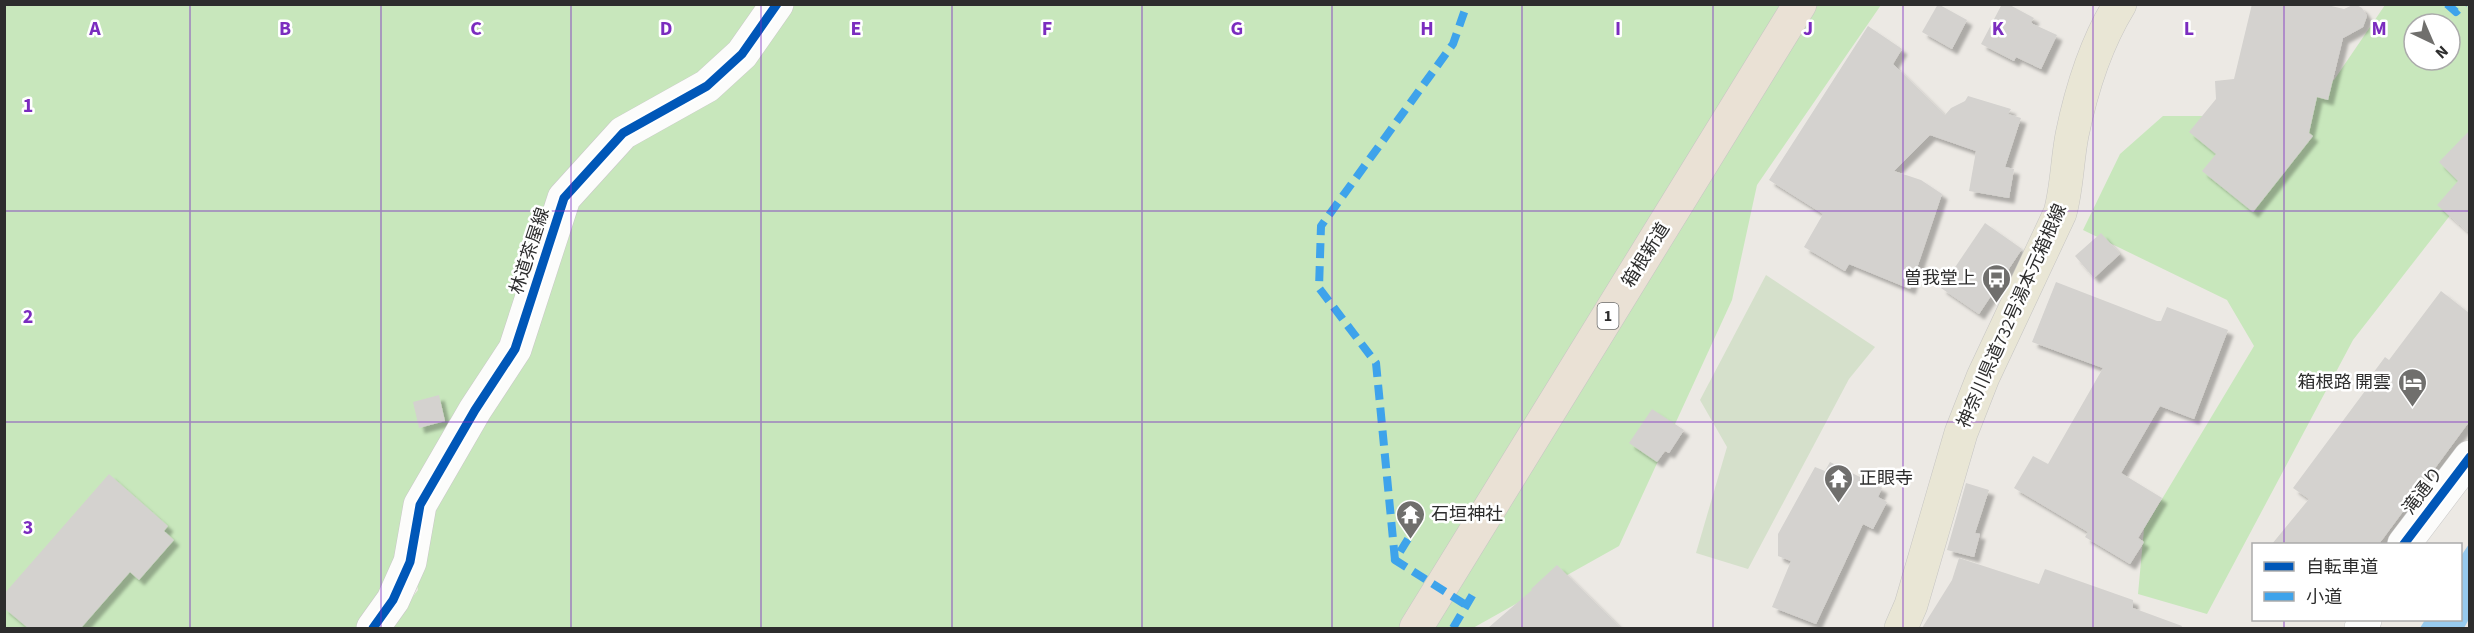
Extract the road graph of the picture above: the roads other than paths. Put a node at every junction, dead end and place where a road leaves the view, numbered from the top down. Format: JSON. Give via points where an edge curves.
{"nodes":[{"id":1,"x":777,"y":4,"type":"edge"},
{"id":2,"x":1800,"y":4,"type":"edge"},
{"id":3,"x":2120,"y":4,"type":"edge"},
{"id":4,"x":2469,"y":457,"type":"edge"},
{"id":5,"x":2405,"y":543,"type":"edge"},
{"id":6,"x":373,"y":628,"type":"edge"},
{"id":7,"x":1416,"y":628,"type":"edge"},
{"id":8,"x":1901,"y":628,"type":"edge"}],
"edges":[{"from":1,"to":6,"type":"street","name":"林道茶屋線","via":[[741,54],[707,86],[623,133],[564,198],[515,349],[420,505],[410,562],[393,600]]},
{"from":2,"to":7,"type":"highway","name":"箱根新道","number":"1"},
{"from":3,"to":8,"type":"main road","name":"神奈川県道732号湯本元箱根線","via":[[2087,79],[2072,136],[2066,194],[2060,213],[1961,433]]},
{"from":4,"to":5,"type":"street","name":"滝通り"}]}
